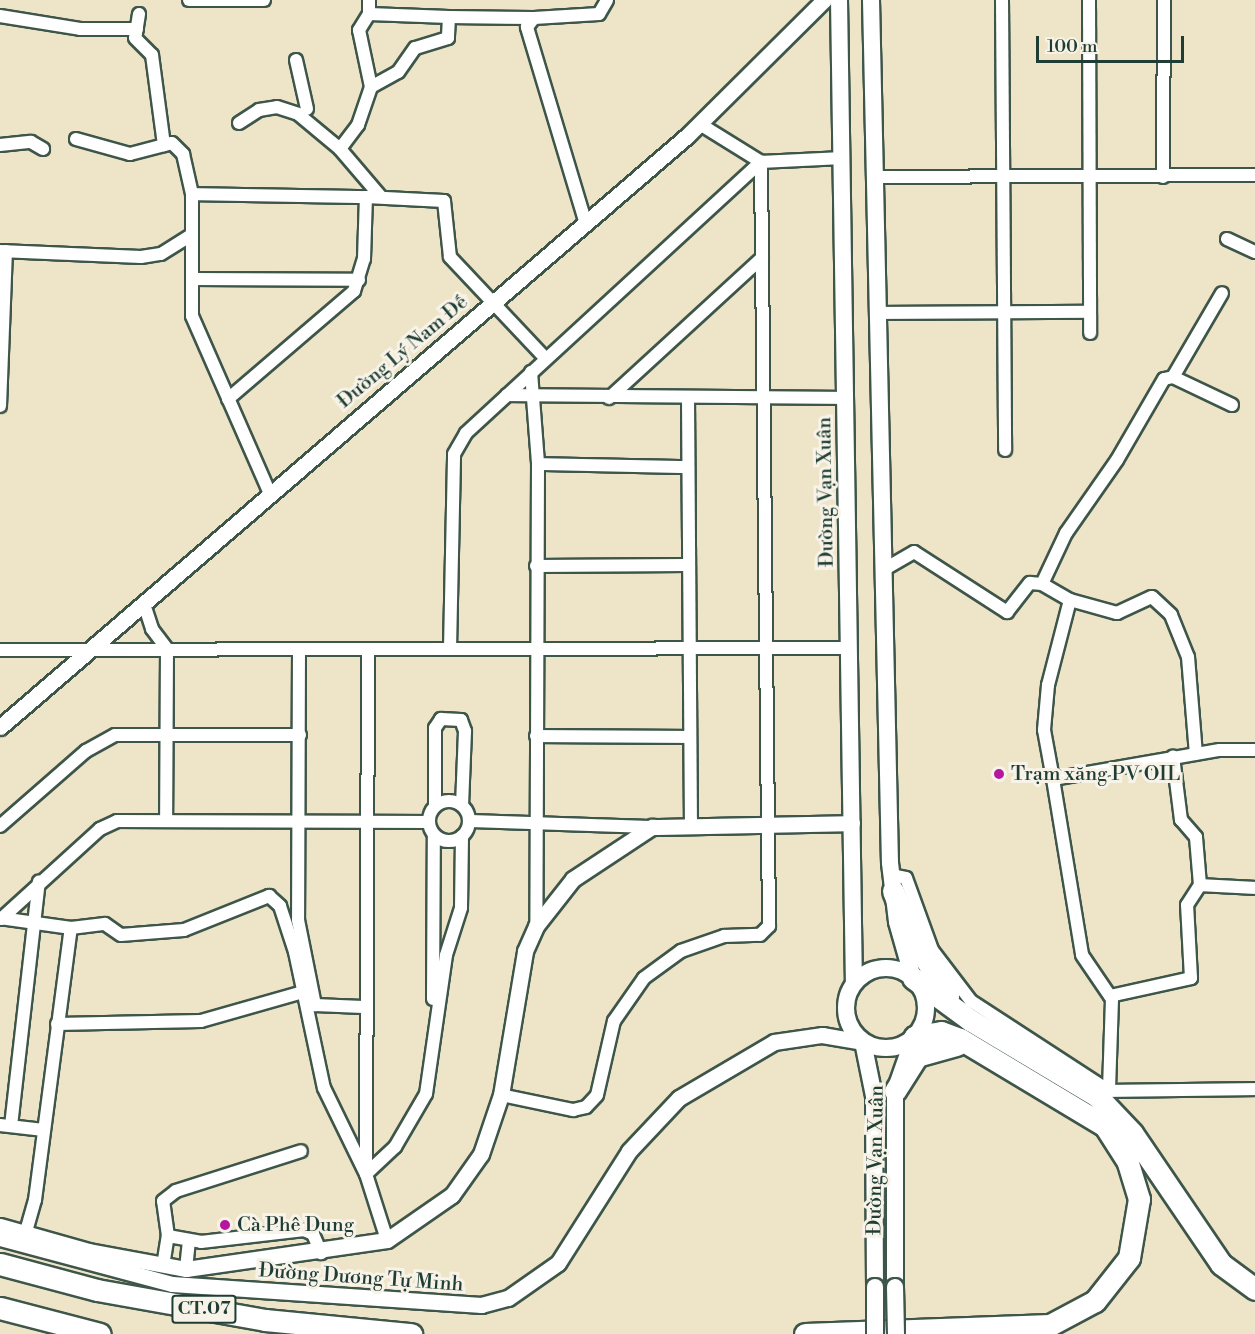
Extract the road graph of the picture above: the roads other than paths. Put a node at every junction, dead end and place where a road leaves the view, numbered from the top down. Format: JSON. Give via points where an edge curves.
{"nodes":[{"id":1,"x":189,"y":0,"type":"edge"},
{"id":2,"x":264,"y":0,"type":"edge"},
{"id":3,"x":369,"y":0,"type":"edge"},
{"id":4,"x":607,"y":0,"type":"edge"},
{"id":5,"x":824,"y":0,"type":"edge"},
{"id":6,"x":839,"y":0,"type":"edge"},
{"id":7,"x":871,"y":0,"type":"edge"},
{"id":8,"x":1002,"y":0,"type":"edge"},
{"id":9,"x":1089,"y":0,"type":"edge"},
{"id":10,"x":1164,"y":0,"type":"edge"},
{"id":11,"x":139,"y":14,"type":"dead end"},
{"id":12,"x":369,"y":14,"type":"junction"},
{"id":13,"x":0,"y":16,"type":"edge"},
{"id":14,"x":449,"y":17,"type":"junction"},
{"id":15,"x":534,"y":18,"type":"junction"},
{"id":16,"x":137,"y":29,"type":"junction"},
{"id":17,"x":296,"y":60,"type":"dead end"},
{"id":18,"x":371,"y":87,"type":"junction"},
{"id":19,"x":308,"y":116,"type":"junction"},
{"id":20,"x":239,"y":123,"type":"dead end"},
{"id":21,"x":700,"y":124,"type":"junction"},
{"id":22,"x":75,"y":139,"type":"dead end"},
{"id":23,"x":164,"y":145,"type":"junction"},
{"id":24,"x":0,"y":146,"type":"edge"},
{"id":25,"x":43,"y":149,"type":"dead end"},
{"id":26,"x":340,"y":149,"type":"junction"},
{"id":27,"x":842,"y":158,"type":"junction"},
{"id":28,"x":761,"y":162,"type":"junction"},
{"id":29,"x":1002,"y":175,"type":"junction"},
{"id":30,"x":1255,"y":175,"type":"edge"},
{"id":31,"x":875,"y":177,"type":"junction"},
{"id":32,"x":1163,"y":177,"type":"junction"},
{"id":33,"x":1089,"y":178,"type":"junction"},
{"id":34,"x":192,"y":194,"type":"junction"},
{"id":35,"x":366,"y":196,"type":"junction"},
{"id":36,"x":381,"y":197,"type":"junction"},
{"id":37,"x":586,"y":224,"type":"junction"},
{"id":38,"x":192,"y":236,"type":"junction"},
{"id":39,"x":1227,"y":239,"type":"dead end"},
{"id":40,"x":3,"y":251,"type":"edge"},
{"id":41,"x":1255,"y":252,"type":"edge"},
{"id":42,"x":762,"y":258,"type":"junction"},
{"id":43,"x":192,"y":279,"type":"junction"},
{"id":44,"x":359,"y":280,"type":"junction"},
{"id":45,"x":1222,"y":293,"type":"dead end"},
{"id":46,"x":494,"y":303,"type":"junction"},
{"id":47,"x":1004,"y":312,"type":"junction"},
{"id":48,"x":1089,"y":312,"type":"junction"},
{"id":49,"x":878,"y":313,"type":"junction"},
{"id":50,"x":1090,"y":333,"type":"dead end"},
{"id":51,"x":546,"y":359,"type":"junction"},
{"id":52,"x":531,"y":372,"type":"junction"},
{"id":53,"x":1173,"y":377,"type":"junction"},
{"id":54,"x":507,"y":395,"type":"junction"},
{"id":55,"x":536,"y":396,"type":"junction"},
{"id":56,"x":609,"y":398,"type":"junction"},
{"id":57,"x":846,"y":398,"type":"junction"},
{"id":58,"x":228,"y":399,"type":"junction"},
{"id":59,"x":688,"y":399,"type":"junction"},
{"id":60,"x":763,"y":400,"type":"junction"},
{"id":61,"x":1232,"y":405,"type":"dead end"},
{"id":62,"x":0,"y":406,"type":"edge"},
{"id":63,"x":1005,"y":450,"type":"dead end"},
{"id":64,"x":538,"y":464,"type":"junction"},
{"id":65,"x":686,"y":467,"type":"junction"},
{"id":66,"x":270,"y":494,"type":"junction"},
{"id":67,"x":687,"y":565,"type":"junction"},
{"id":68,"x":536,"y":566,"type":"junction"},
{"id":69,"x":883,"y":570,"type":"junction"},
{"id":70,"x":1042,"y":584,"type":"junction"},
{"id":71,"x":1070,"y":600,"type":"junction"},
{"id":72,"x":144,"y":604,"type":"junction"},
{"id":73,"x":850,"y":648,"type":"junction"},
{"id":74,"x":167,"y":649,"type":"junction"},
{"id":75,"x":299,"y":649,"type":"junction"},
{"id":76,"x":368,"y":649,"type":"junction"},
{"id":77,"x":450,"y":649,"type":"junction"},
{"id":78,"x":534,"y":649,"type":"junction"},
{"id":79,"x":690,"y":649,"type":"junction"},
{"id":80,"x":767,"y":649,"type":"junction"},
{"id":81,"x":0,"y":650,"type":"edge"},
{"id":82,"x":90,"y":650,"type":"junction"},
{"id":83,"x":0,"y":727,"type":"edge"},
{"id":84,"x":300,"y":735,"type":"junction"},
{"id":85,"x":165,"y":736,"type":"junction"},
{"id":86,"x":536,"y":736,"type":"junction"},
{"id":87,"x":690,"y":737,"type":"junction"},
{"id":88,"x":1255,"y":750,"type":"edge"},
{"id":89,"x":1196,"y":754,"type":"junction"},
{"id":90,"x":1173,"y":758,"type":"junction"},
{"id":91,"x":1053,"y":779,"type":"junction"},
{"id":92,"x":462,"y":805,"type":"junction"},
{"id":93,"x":435,"y":806,"type":"junction"},
{"id":94,"x":166,"y":818,"type":"junction"},
{"id":95,"x":366,"y":821,"type":"junction"},
{"id":96,"x":469,"y":821,"type":"junction"},
{"id":97,"x":533,"y":821,"type":"junction"},
{"id":98,"x":300,"y":822,"type":"junction"},
{"id":99,"x":428,"y":822,"type":"junction"},
{"id":100,"x":768,"y":823,"type":"junction"},
{"id":101,"x":852,"y":823,"type":"junction"},
{"id":102,"x":691,"y":824,"type":"junction"},
{"id":103,"x":0,"y":826,"type":"edge"},
{"id":104,"x":652,"y":827,"type":"junction"},
{"id":105,"x":434,"y":835,"type":"junction"},
{"id":106,"x":462,"y":836,"type":"junction"},
{"id":107,"x":39,"y":882,"type":"junction"},
{"id":108,"x":892,"y":883,"type":"junction"},
{"id":109,"x":1200,"y":885,"type":"junction"},
{"id":110,"x":1255,"y":888,"type":"edge"},
{"id":111,"x":1,"y":918,"type":"edge"},
{"id":112,"x":34,"y":925,"type":"junction"},
{"id":113,"x":536,"y":926,"type":"junction"},
{"id":114,"x":71,"y":928,"type":"junction"},
{"id":115,"x":913,"y":978,"type":"junction"},
{"id":116,"x":854,"y":983,"type":"junction"},
{"id":117,"x":303,"y":992,"type":"junction"},
{"id":118,"x":1110,"y":996,"type":"junction"},
{"id":119,"x":310,"y":1005,"type":"junction"},
{"id":120,"x":363,"y":1007,"type":"junction"},
{"id":121,"x":970,"y":1020,"type":"junction"},
{"id":122,"x":57,"y":1024,"type":"junction"},
{"id":123,"x":914,"y":1037,"type":"junction"},
{"id":124,"x":433,"y":1038,"type":"junction"},
{"id":125,"x":863,"y":1042,"type":"junction"},
{"id":126,"x":969,"y":1044,"type":"junction"},
{"id":127,"x":1255,"y":1089,"type":"edge"},
{"id":128,"x":895,"y":1090,"type":"junction"},
{"id":129,"x":1109,"y":1091,"type":"junction"},
{"id":130,"x":501,"y":1095,"type":"junction"},
{"id":131,"x":6,"y":1125,"type":"edge"},
{"id":132,"x":44,"y":1130,"type":"junction"},
{"id":133,"x":301,"y":1151,"type":"dead end"},
{"id":134,"x":366,"y":1174,"type":"junction"},
{"id":135,"x":0,"y":1226,"type":"edge"},
{"id":136,"x":168,"y":1236,"type":"junction"},
{"id":137,"x":233,"y":1238,"type":"junction"},
{"id":138,"x":0,"y":1239,"type":"edge"},
{"id":139,"x":24,"y":1239,"type":"junction"},
{"id":140,"x":189,"y":1240,"type":"junction"},
{"id":141,"x":387,"y":1240,"type":"junction"},
{"id":142,"x":321,"y":1253,"type":"junction"},
{"id":143,"x":0,"y":1264,"type":"edge"},
{"id":144,"x":243,"y":1265,"type":"junction"},
{"id":145,"x":163,"y":1266,"type":"junction"},
{"id":146,"x":186,"y":1269,"type":"junction"},
{"id":147,"x":1255,"y":1289,"type":"edge"},
{"id":148,"x":0,"y":1308,"type":"edge"},
{"id":149,"x":100,"y":1334,"type":"edge"},
{"id":150,"x":411,"y":1334,"type":"edge"},
{"id":151,"x":805,"y":1334,"type":"edge"},
{"id":152,"x":875,"y":1334,"type":"edge"},
{"id":153,"x":896,"y":1334,"type":"edge"}],
"edges":[{"from":1,"to":2,"type":"street","via":[[238,4]]},
{"from":3,"to":12,"type":"street"},
{"from":4,"to":15,"type":"street","via":[[594,15]]},
{"from":5,"to":21,"type":"street","name":"Đường Lý Nam Đế"},
{"from":6,"to":27,"type":"main road","name":"Đường Vạn Xuân"},
{"from":7,"to":31,"type":"main road"},
{"from":8,"to":29,"type":"street"},
{"from":9,"to":33,"type":"street"},
{"from":10,"to":32,"type":"street"},
{"from":11,"to":16,"type":"street"},
{"from":12,"to":14,"type":"street"},
{"from":12,"to":18,"type":"street","via":[[359,30]]},
{"from":13,"to":16,"type":"street","via":[[94,30]]},
{"from":14,"to":15,"type":"street"},
{"from":14,"to":18,"type":"street","via":[[448,38],[416,48],[398,72]]},
{"from":15,"to":37,"type":"street","via":[[527,27],[541,83]]},
{"from":16,"to":23,"type":"street","via":[[136,42],[152,55]]},
{"from":17,"to":19,"type":"street"},
{"from":18,"to":26,"type":"street","via":[[358,125]]},
{"from":19,"to":20,"type":"street","via":[[277,107],[259,110]]},
{"from":19,"to":26,"type":"street"},
{"from":21,"to":28,"type":"street"},
{"from":21,"to":37,"type":"street","name":"Đường Lý Nam Đế"},
{"from":22,"to":23,"type":"street","via":[[130,154]]},
{"from":23,"to":34,"type":"street","via":[[176,144],[183,154]]},
{"from":24,"to":25,"type":"street","via":[[30,142]]},
{"from":26,"to":36,"type":"street"},
{"from":27,"to":28,"type":"street"},
{"from":27,"to":57,"type":"main road","name":"Đường Vạn Xuân"},
{"from":28,"to":42,"type":"street"},
{"from":28,"to":51,"type":"street"},
{"from":29,"to":31,"type":"street"},
{"from":29,"to":33,"type":"street"},
{"from":29,"to":47,"type":"street"},
{"from":30,"to":32,"type":"street"},
{"from":31,"to":49,"type":"main road"},
{"from":32,"to":33,"type":"street"},
{"from":33,"to":48,"type":"street"},
{"from":34,"to":35,"type":"street"},
{"from":34,"to":38,"type":"street"},
{"from":35,"to":36,"type":"street"},
{"from":35,"to":44,"type":"street"},
{"from":36,"to":46,"type":"street","via":[[444,201],[446,250]]},
{"from":37,"to":46,"type":"street","name":"Đường Lý Nam Đế"},
{"from":38,"to":40,"type":"street","via":[[160,254],[141,257]]},
{"from":38,"to":43,"type":"street"},
{"from":39,"to":41,"type":"street"},
{"from":40,"to":62,"type":"street"},
{"from":42,"to":56,"type":"street"},
{"from":42,"to":60,"type":"street"},
{"from":43,"to":44,"type":"street"},
{"from":43,"to":58,"type":"street","via":[[192,316]]},
{"from":44,"to":58,"type":"street","via":[[346,301]]},
{"from":45,"to":53,"type":"street"},
{"from":46,"to":51,"type":"street"},
{"from":46,"to":66,"type":"street","name":"Đường Lý Nam Đế"},
{"from":47,"to":48,"type":"street"},
{"from":47,"to":49,"type":"street"},
{"from":47,"to":63,"type":"street"},
{"from":48,"to":50,"type":"street"},
{"from":49,"to":69,"type":"main road"},
{"from":51,"to":52,"type":"street"},
{"from":52,"to":54,"type":"street"},
{"from":52,"to":55,"type":"street"},
{"from":53,"to":61,"type":"street"},
{"from":53,"to":70,"type":"street","via":[[1161,382],[1117,460],[1066,533]]},
{"from":54,"to":55,"type":"street"},
{"from":54,"to":77,"type":"street","via":[[466,433],[454,454]]},
{"from":55,"to":56,"type":"street"},
{"from":55,"to":64,"type":"street"},
{"from":56,"to":59,"type":"street"},
{"from":57,"to":60,"type":"street"},
{"from":57,"to":73,"type":"main road","name":"Đường Vạn Xuân"},
{"from":58,"to":66,"type":"street"},
{"from":59,"to":60,"type":"street"},
{"from":59,"to":65,"type":"street"},
{"from":60,"to":80,"type":"street"},
{"from":64,"to":65,"type":"street"},
{"from":64,"to":68,"type":"street"},
{"from":65,"to":67,"type":"street"},
{"from":66,"to":72,"type":"street","name":"Đường Lý Nam Đế"},
{"from":67,"to":68,"type":"street"},
{"from":67,"to":79,"type":"street"},
{"from":68,"to":78,"type":"street"},
{"from":69,"to":70,"type":"street","via":[[914,552],[1007,612],[1030,583]]},
{"from":69,"to":108,"type":"main road"},
{"from":70,"to":71,"type":"street"},
{"from":71,"to":89,"type":"street","via":[[1117,613],[1152,597],[1171,615],[1188,657]]},
{"from":71,"to":91,"type":"street","via":[[1045,702]]},
{"from":72,"to":74,"type":"street","via":[[152,629]]},
{"from":72,"to":82,"type":"street","name":"Đường Lý Nam Đế"},
{"from":73,"to":80,"type":"street"},
{"from":73,"to":101,"type":"main road","name":"Đường Vạn Xuân"},
{"from":74,"to":75,"type":"street"},
{"from":74,"to":82,"type":"street"},
{"from":74,"to":85,"type":"street"},
{"from":75,"to":76,"type":"street"},
{"from":75,"to":84,"type":"street"},
{"from":76,"to":77,"type":"street"},
{"from":76,"to":95,"type":"street"},
{"from":77,"to":78,"type":"street"},
{"from":78,"to":79,"type":"street"},
{"from":78,"to":86,"type":"street"},
{"from":79,"to":80,"type":"street"},
{"from":79,"to":87,"type":"street"},
{"from":80,"to":100,"type":"street"},
{"from":81,"to":82,"type":"street"},
{"from":82,"to":83,"type":"street","name":"Đường Lý Nam Đế"},
{"from":84,"to":85,"type":"street"},
{"from":84,"to":98,"type":"street"},
{"from":85,"to":94,"type":"street"},
{"from":85,"to":103,"type":"street","via":[[115,735],[99,742]]},
{"from":86,"to":87,"type":"street"},
{"from":86,"to":97,"type":"street"},
{"from":87,"to":102,"type":"street"},
{"from":88,"to":89,"type":"street"},
{"from":89,"to":90,"type":"street"},
{"from":90,"to":91,"type":"street"},
{"from":90,"to":109,"type":"street","via":[[1181,820],[1196,837]]},
{"from":91,"to":118,"type":"street","via":[[1082,955]]},
{"from":92,"to":93,"type":"street","via":[[451,801]]},
{"from":92,"to":93,"type":"street","via":[[465,731],[461,720],[441,719],[435,728]]},
{"from":92,"to":96,"type":"street"},
{"from":93,"to":99,"type":"street"},
{"from":94,"to":98,"type":"street"},
{"from":94,"to":107,"type":"street","via":[[117,821],[100,829]]},
{"from":95,"to":98,"type":"street"},
{"from":95,"to":99,"type":"street"},
{"from":95,"to":120,"type":"street"},
{"from":96,"to":97,"type":"street"},
{"from":96,"to":106,"type":"street"},
{"from":97,"to":104,"type":"street"},
{"from":97,"to":113,"type":"street"},
{"from":98,"to":119,"type":"street","via":[[298,920]]},
{"from":99,"to":105,"type":"street"},
{"from":100,"to":101,"type":"street","name":"Đường Dương Tự Minh"},
{"from":100,"to":102,"type":"street","name":"Đường Dương Tự Minh"},
{"from":100,"to":130,"type":"street","via":[[765,932],[724,936],[681,951],[644,978],[614,1021],[597,1095],[586,1107],[573,1110]]},
{"from":101,"to":116,"type":"main road","name":"Đường Vạn Xuân"},
{"from":102,"to":104,"type":"street","name":"Đường Dương Tự Minh"},
{"from":104,"to":113,"type":"street","name":"Đường Dương Tự Minh","via":[[598,857]]},
{"from":105,"to":106,"type":"street","via":[[445,841]]},
{"from":105,"to":124,"type":"street"},
{"from":106,"to":124,"type":"street","via":[[461,908],[446,955]]},
{"from":107,"to":111,"type":"street"},
{"from":107,"to":112,"type":"street"},
{"from":108,"to":115,"type":"main road"},
{"from":108,"to":121,"type":"highway","via":[[926,964]]},
{"from":108,"to":129,"type":"street","via":[[906,878],[932,950],[971,1001]]},
{"from":109,"to":110,"type":"street"},
{"from":109,"to":118,"type":"street","via":[[1187,905],[1189,982]]},
{"from":111,"to":112,"type":"street"},
{"from":112,"to":114,"type":"street"},
{"from":112,"to":131,"type":"street"},
{"from":113,"to":130,"type":"street","name":"Đường Dương Tự Minh","via":[[519,973]]},
{"from":114,"to":117,"type":"street","via":[[105,924],[121,935],[184,930],[269,897],[280,906]]},
{"from":114,"to":122,"type":"street"},
{"from":115,"to":116,"type":"main road","via":[[902,970],[877,968]]},
{"from":115,"to":121,"type":"highway"},
{"from":115,"to":123,"type":"main road","via":[[926,1000],[922,1026]]},
{"from":116,"to":125,"type":"main road","via":[[845,1007],[853,1033]]},
{"from":117,"to":119,"type":"street"},
{"from":117,"to":122,"type":"street","via":[[201,1021]]},
{"from":118,"to":129,"type":"street"},
{"from":119,"to":120,"type":"street"},
{"from":119,"to":134,"type":"street","via":[[324,1088]]},
{"from":120,"to":134,"type":"street"},
{"from":121,"to":147,"type":"highway","via":[[1113,1111],[1221,1264]]},
{"from":122,"to":132,"type":"street"},
{"from":123,"to":125,"type":"main road","via":[[889,1049]]},
{"from":123,"to":126,"type":"highway","via":[[941,1032]]},
{"from":123,"to":128,"type":"main road","name":"Đường Vạn Xuân"},
{"from":124,"to":134,"type":"street","via":[[426,1094],[416,1119]]},
{"from":125,"to":139,"type":"street","name":"Đường Dương Tự Minh","via":[[822,1035],[774,1042],[679,1098],[629,1151],[558,1263],[508,1298],[481,1305],[172,1284]]},
{"from":125,"to":152,"type":"main road","name":"Đường Vạn Xuân","bridge":true,"via":[[874,1096]]},
{"from":126,"to":128,"type":"highway","via":[[944,1045],[916,1056]]},
{"from":126,"to":151,"type":"highway","via":[[1086,1112],[1119,1145],[1139,1199],[1134,1241],[1120,1275],[1084,1310],[1028,1330]]},
{"from":127,"to":129,"type":"street"},
{"from":128,"to":153,"type":"main road","name":"Đường Vạn Xuân","bridge":true},
{"from":130,"to":141,"type":"street","name":"Đường Dương Tự Minh","via":[[467,1177],[426,1217]]},
{"from":131,"to":132,"type":"street"},
{"from":132,"to":139,"type":"street","via":[[34,1204]]},
{"from":133,"to":136,"type":"street","via":[[176,1191],[163,1201]]},
{"from":134,"to":141,"type":"street"},
{"from":135,"to":139,"type":"street","name":"Đường Dương Tự Minh"},
{"from":136,"to":140,"type":"street"},
{"from":136,"to":145,"type":"street"},
{"from":137,"to":140,"type":"street"},
{"from":137,"to":142,"type":"street","via":[[304,1230],[313,1234]]},
{"from":137,"to":144,"type":"street"},
{"from":138,"to":139,"type":"street","name":"Đường Dương Tự Minh"},
{"from":139,"to":145,"type":"street","name":"Đường Dương Tự Minh"},
{"from":140,"to":146,"type":"street"},
{"from":141,"to":142,"type":"street","name":"Đường Dương Tự Minh"},
{"from":142,"to":144,"type":"street","name":"Đường Dương Tự Minh"},
{"from":143,"to":150,"type":"highway","number":"CT.07","via":[[97,1290],[265,1320]]},
{"from":144,"to":146,"type":"street","name":"Đường Dương Tự Minh"},
{"from":145,"to":146,"type":"street","name":"Đường Dương Tự Minh"},
{"from":148,"to":149,"type":"highway"}]}
